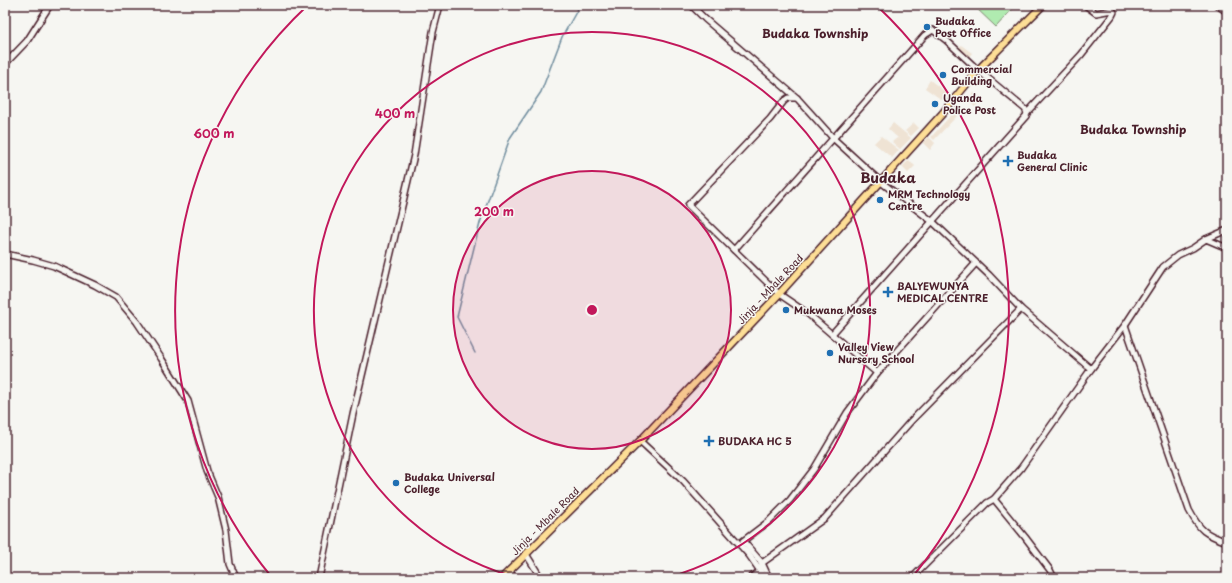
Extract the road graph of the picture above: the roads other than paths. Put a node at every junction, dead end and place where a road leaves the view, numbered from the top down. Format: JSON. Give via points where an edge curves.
{"nodes":[{"id":1,"x":50,"y":5,"type":"edge"},
{"id":2,"x":440,"y":5,"type":"edge"},
{"id":3,"x":695,"y":5,"type":"edge"},
{"id":4,"x":1043,"y":5,"type":"edge"},
{"id":5,"x":1085,"y":5,"type":"edge"},
{"id":6,"x":1217,"y":5,"type":"edge"},
{"id":7,"x":1227,"y":12,"type":"edge"},
{"id":8,"x":5,"y":64,"type":"edge"},
{"id":9,"x":978,"y":70,"type":"junction"},
{"id":10,"x":797,"y":98,"type":"junction"},
{"id":11,"x":1027,"y":113,"type":"junction"},
{"id":12,"x":834,"y":139,"type":"junction"},
{"id":13,"x":881,"y":182,"type":"junction"},
{"id":14,"x":933,"y":222,"type":"junction"},
{"id":15,"x":1227,"y":230,"type":"edge"},
{"id":16,"x":1206,"y":239,"type":"junction"},
{"id":17,"x":1227,"y":248,"type":"edge"},
{"id":18,"x":734,"y":250,"type":"junction"},
{"id":19,"x":5,"y":254,"type":"edge"},
{"id":20,"x":976,"y":263,"type":"junction"},
{"id":21,"x":779,"y":294,"type":"junction"},
{"id":22,"x":1021,"y":309,"type":"junction"},
{"id":23,"x":1125,"y":325,"type":"junction"},
{"id":24,"x":832,"y":334,"type":"junction"},
{"id":25,"x":1091,"y":369,"type":"junction"},
{"id":26,"x":876,"y":373,"type":"junction"},
{"id":27,"x":640,"y":441,"type":"junction"},
{"id":28,"x":994,"y":498,"type":"junction"},
{"id":29,"x":1227,"y":542,"type":"edge"},
{"id":30,"x":526,"y":554,"type":"junction"},
{"id":31,"x":762,"y":563,"type":"junction"},
{"id":32,"x":511,"y":569,"type":"junction"},
{"id":33,"x":760,"y":571,"type":"junction"},
{"id":34,"x":236,"y":578,"type":"edge"},
{"id":35,"x":319,"y":578,"type":"edge"},
{"id":36,"x":502,"y":578,"type":"edge"},
{"id":37,"x":511,"y":578,"type":"edge"},
{"id":38,"x":541,"y":578,"type":"edge"},
{"id":39,"x":750,"y":578,"type":"edge"},
{"id":40,"x":765,"y":578,"type":"edge"},
{"id":41,"x":769,"y":578,"type":"edge"},
{"id":42,"x":912,"y":578,"type":"edge"},
{"id":43,"x":1054,"y":578,"type":"edge"}],
"edges":[{"from":1,"to":8,"type":"street","via":[[27,41]]},
{"from":2,"to":35,"type":"street","via":[[433,32],[414,155],[353,414]]},
{"from":3,"to":10,"type":"street","via":[[694,8],[705,19]]},
{"from":4,"to":9,"type":"main road","name":"Jinja - Mbale Road"},
{"from":5,"to":11,"type":"street","via":[[1096,14],[1111,9],[1114,12],[1081,55]]},
{"from":6,"to":7,"type":"street"},
{"from":9,"to":11,"type":"street"},
{"from":9,"to":12,"type":"street","via":[[933,30],[905,56]]},
{"from":9,"to":13,"type":"main road","name":"Jinja - Mbale Road"},
{"from":10,"to":12,"type":"street"},
{"from":10,"to":18,"type":"street","via":[[788,98],[784,101],[688,205]]},
{"from":11,"to":14,"type":"street"},
{"from":12,"to":13,"type":"street"},
{"from":12,"to":18,"type":"street"},
{"from":13,"to":14,"type":"street"},
{"from":13,"to":21,"type":"main road","name":"Jinja - Mbale Road"},
{"from":14,"to":20,"type":"street"},
{"from":14,"to":24,"type":"street"},
{"from":15,"to":16,"type":"street"},
{"from":16,"to":17,"type":"street"},
{"from":16,"to":23,"type":"street","via":[[1163,267]]},
{"from":18,"to":21,"type":"street"},
{"from":19,"to":34,"type":"street","via":[[54,266],[95,285],[116,297],[137,322],[188,401],[207,471],[218,497],[226,530],[230,564]]},
{"from":20,"to":22,"type":"street"},
{"from":20,"to":26,"type":"street"},
{"from":21,"to":24,"type":"street"},
{"from":21,"to":27,"type":"main road","name":"Jinja - Mbale Road"},
{"from":22,"to":25,"type":"street"},
{"from":22,"to":31,"type":"street","via":[[911,421],[825,518]]},
{"from":23,"to":25,"type":"street"},
{"from":23,"to":29,"type":"street","via":[[1189,510],[1198,526],[1209,535]]},
{"from":24,"to":26,"type":"street"},
{"from":25,"to":28,"type":"street","via":[[1021,468]]},
{"from":26,"to":31,"type":"street","via":[[847,414],[814,469],[790,500],[768,522],[743,541]]},
{"from":27,"to":30,"type":"main road","name":"Jinja - Mbale Road"},
{"from":27,"to":33,"type":"street","via":[[683,481],[749,555]]},
{"from":28,"to":42,"type":"street"},
{"from":28,"to":43,"type":"street"},
{"from":30,"to":32,"type":"main road","name":"Jinja - Mbale Road"},
{"from":30,"to":38,"type":"street"},
{"from":31,"to":33,"type":"street"},
{"from":31,"to":41,"type":"street"},
{"from":32,"to":36,"type":"main road","name":"Jinja - Mbale Road"},
{"from":32,"to":37,"type":"street"},
{"from":33,"to":39,"type":"street"},
{"from":33,"to":40,"type":"street"}]}
